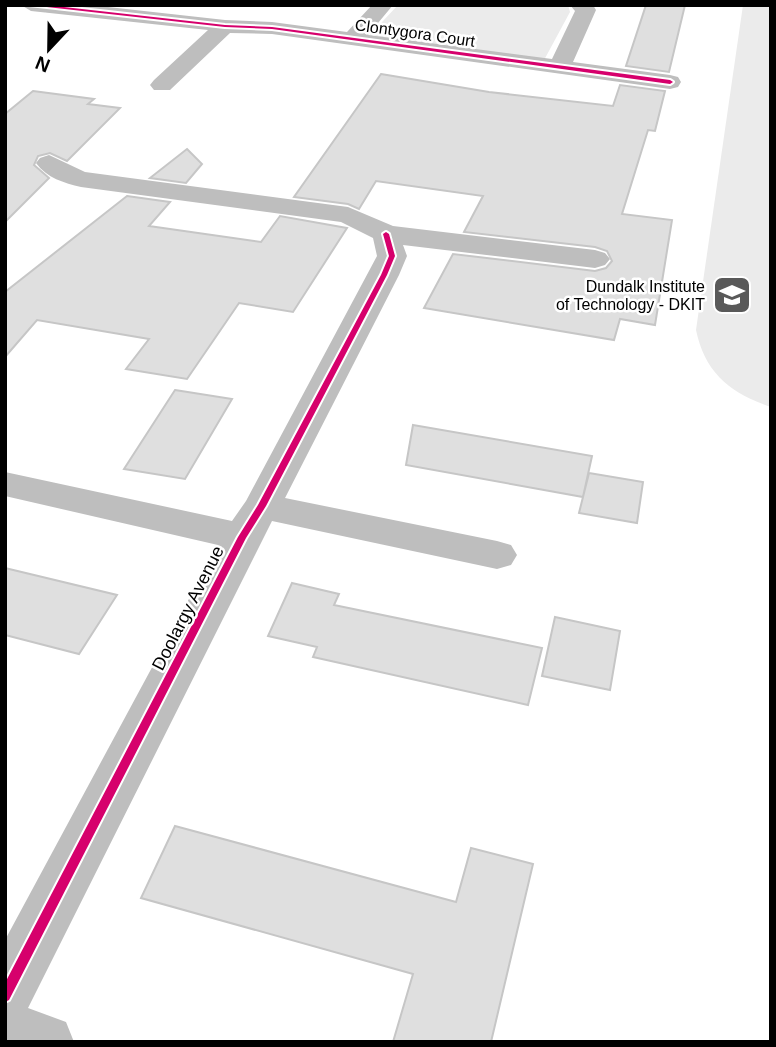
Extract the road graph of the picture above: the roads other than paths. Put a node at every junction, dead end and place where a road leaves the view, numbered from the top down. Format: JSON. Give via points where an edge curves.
{"nodes":[{"id":1,"x":31,"y":5,"type":"edge"},
{"id":2,"x":383,"y":5,"type":"edge"},
{"id":3,"x":580,"y":5,"type":"edge"},
{"id":4,"x":225,"y":26,"type":"junction"},
{"id":5,"x":353,"y":38,"type":"junction"},
{"id":6,"x":559,"y":68,"type":"junction"},
{"id":7,"x":670,"y":82,"type":"dead end"},
{"id":8,"x":162,"y":85,"type":"dead end"},
{"id":9,"x":49,"y":163,"type":"dead end"},
{"id":10,"x":386,"y":234,"type":"junction"},
{"id":11,"x":595,"y":259,"type":"dead end"},
{"id":12,"x":5,"y":484,"type":"edge"},
{"id":13,"x":252,"y":521,"type":"junction"},
{"id":14,"x":497,"y":555,"type":"dead end"},
{"id":15,"x":5,"y":996,"type":"edge"},
{"id":16,"x":5,"y":1028,"type":"edge"},
{"id":17,"x":46,"y":1042,"type":"edge"}],
"edges":[{"from":1,"to":4,"type":"street","name":"Clontygora Court"},
{"from":2,"to":5,"type":"street","name":"Clontygora Court"},
{"from":3,"to":6,"type":"street","via":[[586,10]]},
{"from":4,"to":5,"type":"street","name":"Clontygora Court"},
{"from":4,"to":8,"type":"street"},
{"from":5,"to":6,"type":"street","name":"Clontygora Court"},
{"from":6,"to":7,"type":"street","name":"Clontygora Court"},
{"from":9,"to":10,"type":"street","via":[[82,179],[348,215]]},
{"from":10,"to":11,"type":"street"},
{"from":10,"to":13,"type":"street","name":"Doolargy Avenue","via":[[392,256],[384,275]]},
{"from":12,"to":13,"type":"street","name":"Doolargy Avenue"},
{"from":13,"to":14,"type":"street","name":"Doolargy Avenue"},
{"from":13,"to":15,"type":"street","name":"Doolargy Avenue"},
{"from":16,"to":17,"type":"street"}]}
